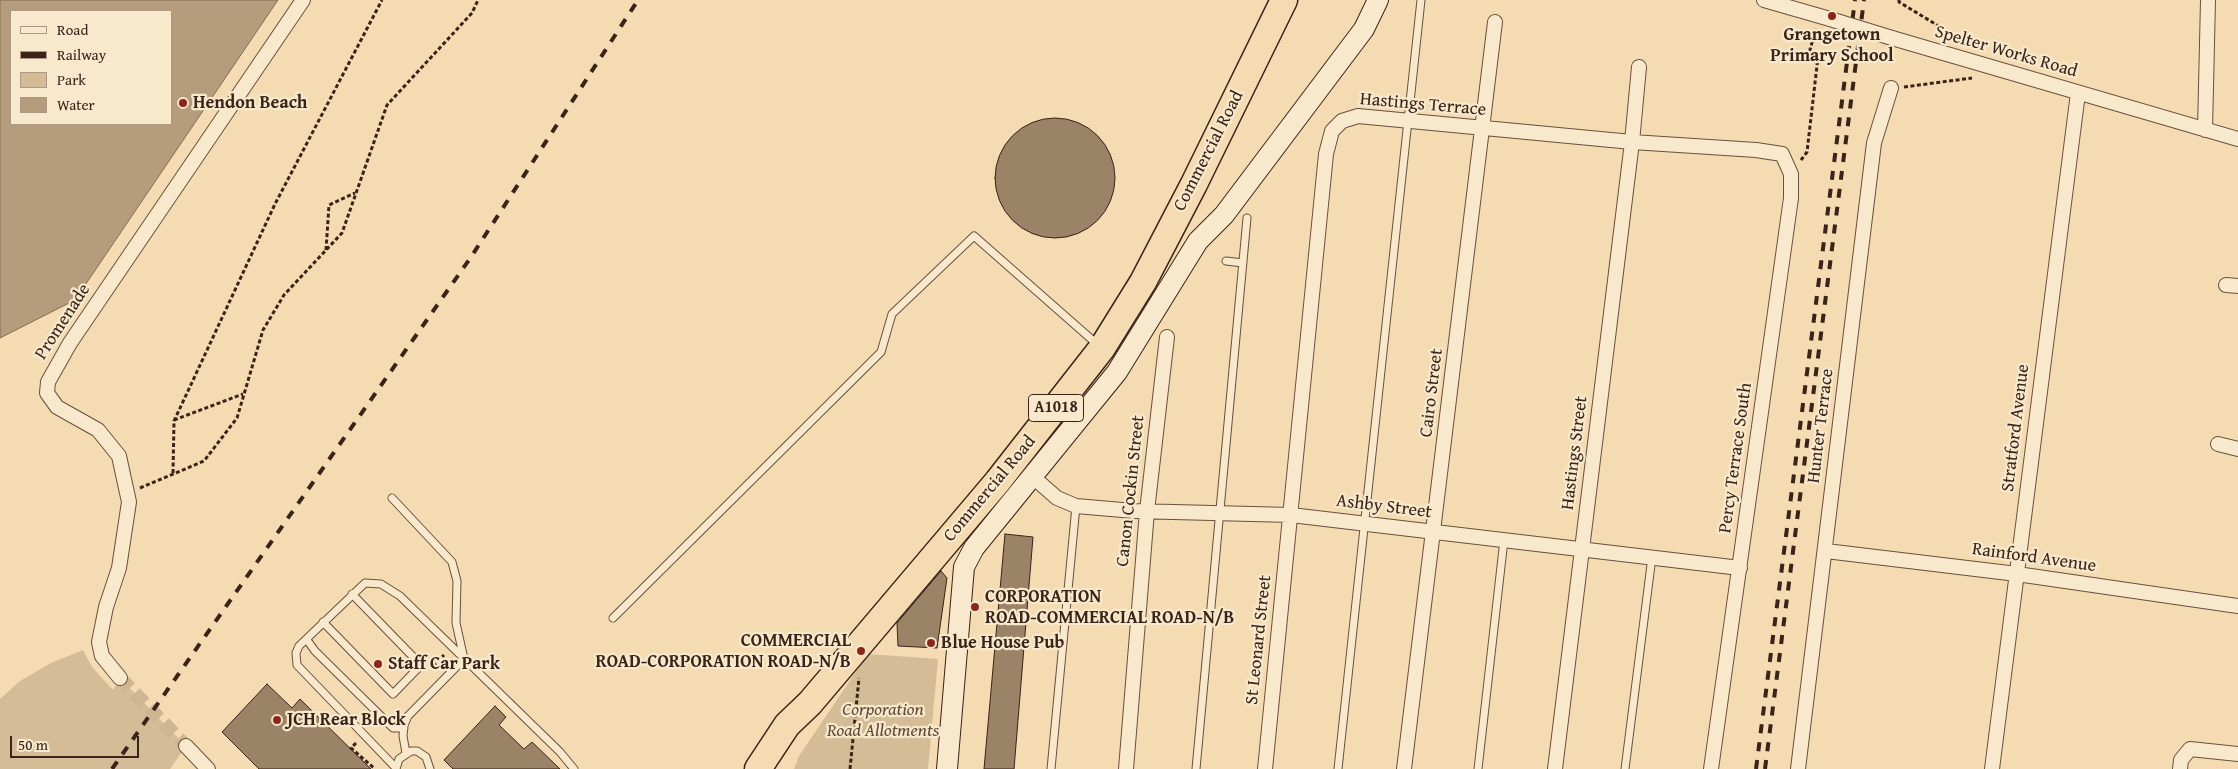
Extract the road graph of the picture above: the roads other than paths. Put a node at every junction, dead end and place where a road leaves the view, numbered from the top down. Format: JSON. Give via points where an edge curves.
{"nodes":[{"id":1,"x":303,"y":0,"type":"edge"},
{"id":2,"x":1284,"y":0,"type":"edge"},
{"id":3,"x":1378,"y":0,"type":"edge"},
{"id":4,"x":1421,"y":0,"type":"edge"},
{"id":5,"x":1764,"y":0,"type":"edge"},
{"id":6,"x":2208,"y":0,"type":"edge"},
{"id":7,"x":1495,"y":22,"type":"dead end"},
{"id":8,"x":1639,"y":67,"type":"dead end"},
{"id":9,"x":1891,"y":88,"type":"road end"},
{"id":10,"x":2078,"y":92,"type":"junction"},
{"id":11,"x":1409,"y":121,"type":"junction"},
{"id":12,"x":1483,"y":129,"type":"junction"},
{"id":13,"x":2205,"y":130,"type":"junction"},
{"id":14,"x":2238,"y":140,"type":"edge"},
{"id":15,"x":1632,"y":142,"type":"junction"},
{"id":16,"x":1782,"y":154,"type":"joint"},
{"id":17,"x":1247,"y":218,"type":"dead end"},
{"id":18,"x":1226,"y":261,"type":"dead end"},
{"id":19,"x":1243,"y":263,"type":"junction"},
{"id":20,"x":1167,"y":337,"type":"dead end"},
{"id":21,"x":1102,"y":348,"type":"junction"},
{"id":22,"x":2218,"y":444,"type":"dead end"},
{"id":23,"x":2238,"y":449,"type":"edge"},
{"id":24,"x":1033,"y":477,"type":"junction"},
{"id":25,"x":392,"y":498,"type":"dead end"},
{"id":26,"x":1076,"y":506,"type":"junction"},
{"id":27,"x":1147,"y":511,"type":"junction"},
{"id":28,"x":1220,"y":513,"type":"junction"},
{"id":29,"x":1290,"y":515,"type":"junction"},
{"id":30,"x":1366,"y":524,"type":"junction"},
{"id":31,"x":1433,"y":532,"type":"junction"},
{"id":32,"x":1504,"y":540,"type":"junction"},
{"id":33,"x":1582,"y":549,"type":"junction"},
{"id":34,"x":1826,"y":551,"type":"junction"},
{"id":35,"x":1652,"y":558,"type":"junction"},
{"id":36,"x":1740,"y":568,"type":"junction"},
{"id":37,"x":2017,"y":574,"type":"junction"},
{"id":38,"x":352,"y":594,"type":"junction"},
{"id":39,"x":2238,"y":606,"type":"edge"},
{"id":40,"x":613,"y":618,"type":"dead end"},
{"id":41,"x":323,"y":622,"type":"junction"},
{"id":42,"x":307,"y":640,"type":"junction"},
{"id":43,"x":464,"y":659,"type":"junction"},
{"id":44,"x":120,"y":678,"type":"tunnel mouth"},
{"id":45,"x":404,"y":728,"type":"junction"},
{"id":46,"x":186,"y":746,"type":"tunnel mouth"},
{"id":47,"x":406,"y":753,"type":"junction"},
{"id":48,"x":2238,"y":754,"type":"edge"},
{"id":49,"x":396,"y":768,"type":"edge"},
{"id":50,"x":208,"y":769,"type":"edge"},
{"id":51,"x":430,"y":769,"type":"edge"},
{"id":52,"x":574,"y":769,"type":"edge"},
{"id":53,"x":758,"y":769,"type":"edge"},
{"id":54,"x":947,"y":769,"type":"edge"},
{"id":55,"x":1051,"y":769,"type":"edge"},
{"id":56,"x":1126,"y":769,"type":"edge"},
{"id":57,"x":1196,"y":769,"type":"edge"},
{"id":58,"x":1265,"y":769,"type":"edge"},
{"id":59,"x":1338,"y":769,"type":"edge"},
{"id":60,"x":1404,"y":769,"type":"edge"},
{"id":61,"x":1478,"y":769,"type":"edge"},
{"id":62,"x":1555,"y":769,"type":"edge"},
{"id":63,"x":1625,"y":769,"type":"edge"},
{"id":64,"x":1712,"y":769,"type":"edge"},
{"id":65,"x":1798,"y":769,"type":"edge"},
{"id":66,"x":1992,"y":769,"type":"edge"},
{"id":67,"x":2180,"y":769,"type":"edge"}],
"edges":[{"from":1,"to":44,"type":"street","name":"Promenade","via":[[70,343],[48,382],[47,393],[57,407],[98,430],[120,456],[129,502],[118,568],[99,642],[102,656]]},
{"from":2,"to":21,"type":"highway","name":"Commercial Road","number":"A1018","via":[[1151,265]]},
{"from":3,"to":24,"type":"street","name":"Commercial Road","via":[[1364,29],[1224,215],[1198,241],[1117,372]]},
{"from":4,"to":11,"type":"lane"},
{"from":5,"to":10,"type":"street","name":"Spelter Works Road","bridge":true},
{"from":6,"to":13,"type":"street"},
{"from":7,"to":12,"type":"street","name":"Cairo Street"},
{"from":8,"to":15,"type":"street","name":"Hastings Street"},
{"from":9,"to":34,"type":"street","name":"Hunter Terrace","via":[[1874,143]]},
{"from":10,"to":13,"type":"street","name":"Spelter Works Road"},
{"from":10,"to":37,"type":"street","name":"Stratford Avenue"},
{"from":11,"to":12,"type":"street","name":"Hastings Terrace"},
{"from":11,"to":29,"type":"street","name":"Hastings Terrace","via":[[1358,116],[1342,121],[1332,131],[1326,154]]},
{"from":11,"to":30,"type":"lane"},
{"from":12,"to":15,"type":"street","name":"Hastings Terrace"},
{"from":12,"to":31,"type":"street","name":"Cairo Street"},
{"from":13,"to":14,"type":"street","name":"Spelter Works Road"},
{"from":15,"to":16,"type":"street","name":"Hastings Terrace"},
{"from":15,"to":33,"type":"street","name":"Hastings Street"},
{"from":16,"to":36,"type":"street","name":"Percy Terrace South","via":[[1791,174],[1791,198]]},
{"from":17,"to":19,"type":"lane"},
{"from":18,"to":19,"type":"lane"},
{"from":19,"to":28,"type":"lane"},
{"from":20,"to":27,"type":"street","name":"Canon Cockin Street"},
{"from":21,"to":40,"type":"lane","via":[[974,236],[892,314],[881,352]]},
{"from":21,"to":53,"type":"highway","name":"Commercial Road","number":"A1018","via":[[998,482],[810,703],[787,725]]},
{"from":22,"to":23,"type":"street"},
{"from":24,"to":26,"type":"street","name":"Ashby Street","via":[[1057,498]]},
{"from":24,"to":54,"type":"street","name":"Commercial Road","via":[[974,548],[964,567]]},
{"from":25,"to":43,"type":"lane","via":[[452,562],[457,581],[456,623]]},
{"from":26,"to":27,"type":"street","name":"Ashby Street"},
{"from":26,"to":55,"type":"lane"},
{"from":27,"to":28,"type":"street","name":"Ashby Street"},
{"from":27,"to":56,"type":"street","name":"Canon Cockin Street"},
{"from":28,"to":29,"type":"street","name":"Ashby Street"},
{"from":28,"to":57,"type":"lane"},
{"from":29,"to":30,"type":"street","name":"Ashby Street"},
{"from":29,"to":58,"type":"street","name":"St Leonard Street"},
{"from":30,"to":31,"type":"street","name":"Ashby Street"},
{"from":30,"to":59,"type":"lane"},
{"from":31,"to":32,"type":"street","name":"Ashby Street"},
{"from":31,"to":60,"type":"street","name":"Cairo Street"},
{"from":32,"to":33,"type":"street","name":"Ashby Street"},
{"from":32,"to":61,"type":"lane"},
{"from":33,"to":35,"type":"street","name":"Ashby Street"},
{"from":33,"to":62,"type":"street","name":"Hastings Street"},
{"from":34,"to":37,"type":"street","name":"Rainford Avenue"},
{"from":34,"to":65,"type":"street","name":"Hunter Terrace"},
{"from":35,"to":36,"type":"street","name":"Ashby Street"},
{"from":35,"to":63,"type":"lane"},
{"from":36,"to":64,"type":"street","name":"Percy Terrace South"},
{"from":37,"to":39,"type":"street","name":"Rainford Avenue"},
{"from":37,"to":66,"type":"street","name":"Stratford Avenue"},
{"from":38,"to":41,"type":"lane"},
{"from":38,"to":41,"type":"lane","via":[[421,664],[393,694]]},
{"from":38,"to":43,"type":"lane","via":[[364,583],[381,584],[400,596]]},
{"from":41,"to":42,"type":"lane"},
{"from":42,"to":45,"type":"lane","via":[[393,728]]},
{"from":42,"to":49,"type":"lane","via":[[298,646],[297,665]]},
{"from":43,"to":45,"type":"lane","via":[[408,716]]},
{"from":43,"to":52,"type":"lane"},
{"from":45,"to":47,"type":"lane"},
{"from":46,"to":50,"type":"street"},
{"from":47,"to":49,"type":"lane"},
{"from":47,"to":51,"type":"lane","via":[[422,754]]},
{"from":48,"to":67,"type":"street","via":[[2190,749],[2181,760]]}]}
